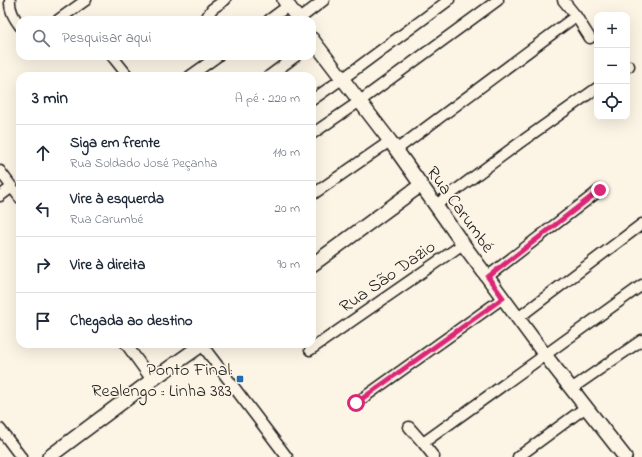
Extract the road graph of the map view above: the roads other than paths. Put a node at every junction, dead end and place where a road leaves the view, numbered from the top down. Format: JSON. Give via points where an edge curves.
{"nodes":[{"id":1,"x":10,"y":0,"type":"edge"},
{"id":2,"x":86,"y":0,"type":"edge"},
{"id":3,"x":225,"y":0,"type":"edge"},
{"id":4,"x":324,"y":0,"type":"edge"},
{"id":5,"x":449,"y":0,"type":"edge"},
{"id":6,"x":498,"y":0,"type":"edge"},
{"id":7,"x":563,"y":0,"type":"edge"},
{"id":8,"x":286,"y":3,"type":"edge"},
{"id":9,"x":64,"y":16,"type":"edge"},
{"id":10,"x":208,"y":16,"type":"edge"},
{"id":11,"x":273,"y":16,"type":"edge"},
{"id":12,"x":295,"y":16,"type":"edge"},
{"id":13,"x":303,"y":16,"type":"edge"},
{"id":14,"x":576,"y":16,"type":"junction"},
{"id":15,"x":16,"y":19,"type":"edge"},
{"id":16,"x":590,"y":38,"type":"dead end"},
{"id":17,"x":316,"y":46,"type":"edge"},
{"id":18,"x":115,"y":60,"type":"edge"},
{"id":19,"x":212,"y":60,"type":"edge"},
{"id":20,"x":291,"y":60,"type":"edge"},
{"id":21,"x":125,"y":72,"type":"edge"},
{"id":22,"x":196,"y":72,"type":"edge"},
{"id":23,"x":274,"y":72,"type":"edge"},
{"id":24,"x":342,"y":78,"type":"junction"},
{"id":25,"x":594,"y":90,"type":"edge"},
{"id":26,"x":316,"y":97,"type":"edge"},
{"id":27,"x":360,"y":101,"type":"junction"},
{"id":28,"x":316,"y":131,"type":"edge"},
{"id":29,"x":393,"y":145,"type":"junction"},
{"id":30,"x":0,"y":171,"type":"edge"},
{"id":31,"x":421,"y":185,"type":"junction"},
{"id":32,"x":12,"y":187,"type":"junction"},
{"id":33,"x":600,"y":190,"type":"dead end"},
{"id":34,"x":16,"y":192,"type":"edge"},
{"id":35,"x":316,"y":193,"type":"edge"},
{"id":36,"x":0,"y":196,"type":"edge"},
{"id":37,"x":436,"y":205,"type":"junction"},
{"id":38,"x":642,"y":224,"type":"edge"},
{"id":39,"x":464,"y":244,"type":"junction"},
{"id":40,"x":316,"y":262,"type":"edge"},
{"id":41,"x":488,"y":277,"type":"junction"},
{"id":42,"x":642,"y":285,"type":"edge"},
{"id":43,"x":503,"y":298,"type":"junction"},
{"id":44,"x":518,"y":318,"type":"junction"},
{"id":45,"x":642,"y":340,"type":"edge"},
{"id":46,"x":316,"y":346,"type":"edge"},
{"id":47,"x":129,"y":348,"type":"edge"},
{"id":48,"x":197,"y":348,"type":"edge"},
{"id":49,"x":206,"y":348,"type":"edge"},
{"id":50,"x":313,"y":348,"type":"edge"},
{"id":51,"x":310,"y":350,"type":"dead end"},
{"id":52,"x":545,"y":355,"type":"junction"},
{"id":53,"x":152,"y":380,"type":"junction"},
{"id":54,"x":571,"y":389,"type":"junction"},
{"id":55,"x":356,"y":403,"type":"dead end"},
{"id":56,"x":586,"y":408,"type":"junction"},
{"id":57,"x":409,"y":426,"type":"dead end"},
{"id":58,"x":0,"y":429,"type":"edge"},
{"id":59,"x":423,"y":442,"type":"junction"},
{"id":60,"x":21,"y":457,"type":"edge"},
{"id":61,"x":49,"y":457,"type":"edge"},
{"id":62,"x":287,"y":457,"type":"edge"},
{"id":63,"x":434,"y":457,"type":"edge"},
{"id":64,"x":518,"y":457,"type":"edge"},
{"id":65,"x":625,"y":457,"type":"edge"}],
"edges":[{"from":1,"to":15,"type":"street","via":[[9,6]]},
{"from":2,"to":9,"type":"street"},
{"from":3,"to":10,"type":"street","via":[[212,9]]},
{"from":4,"to":13,"type":"street"},
{"from":5,"to":24,"type":"street"},
{"from":6,"to":27,"type":"street"},
{"from":7,"to":14,"type":"street"},
{"from":8,"to":11,"type":"street"},
{"from":8,"to":12,"type":"street"},
{"from":14,"to":16,"type":"street"},
{"from":14,"to":29,"type":"street"},
{"from":17,"to":24,"type":"street","name":"Rua Carumbé"},
{"from":18,"to":21,"type":"street"},
{"from":19,"to":22,"type":"street"},
{"from":20,"to":23,"type":"street"},
{"from":24,"to":26,"type":"street"},
{"from":24,"to":27,"type":"street","name":"Rua Carumbé"},
{"from":25,"to":37,"type":"street"},
{"from":27,"to":28,"type":"street"},
{"from":27,"to":29,"type":"street","name":"Rua Carumbé"},
{"from":29,"to":31,"type":"street","name":"Rua Carumbé"},
{"from":29,"to":35,"type":"street"},
{"from":30,"to":32,"type":"street"},
{"from":31,"to":37,"type":"street","name":"Rua Carumbé"},
{"from":31,"to":40,"type":"street"},
{"from":32,"to":34,"type":"street"},
{"from":32,"to":36,"type":"street"},
{"from":33,"to":41,"type":"street"},
{"from":37,"to":39,"type":"street","name":"Rua Carumbé"},
{"from":38,"to":44,"type":"street"},
{"from":39,"to":41,"type":"street","name":"Rua Carumbé"},
{"from":39,"to":46,"type":"street","name":"Rua São Dazio"},
{"from":41,"to":43,"type":"street","name":"Rua Carumbé"},
{"from":42,"to":52,"type":"street"},
{"from":43,"to":44,"type":"street","name":"Rua Carumbé"},
{"from":43,"to":55,"type":"street"},
{"from":44,"to":52,"type":"street","name":"Rua Carumbé"},
{"from":45,"to":54,"type":"street"},
{"from":47,"to":53,"type":"street"},
{"from":48,"to":53,"type":"street"},
{"from":49,"to":62,"type":"street"},
{"from":50,"to":51,"type":"street","name":"Rua São Dazio"},
{"from":52,"to":54,"type":"street","name":"Rua Carumbé"},
{"from":52,"to":59,"type":"street"},
{"from":53,"to":61,"type":"street"},
{"from":54,"to":56,"type":"street","name":"Rua Carumbé"},
{"from":56,"to":64,"type":"street"},
{"from":56,"to":65,"type":"street","name":"Rua Carumbé"},
{"from":57,"to":59,"type":"street"},
{"from":58,"to":60,"type":"street"},
{"from":59,"to":63,"type":"street"}]}
